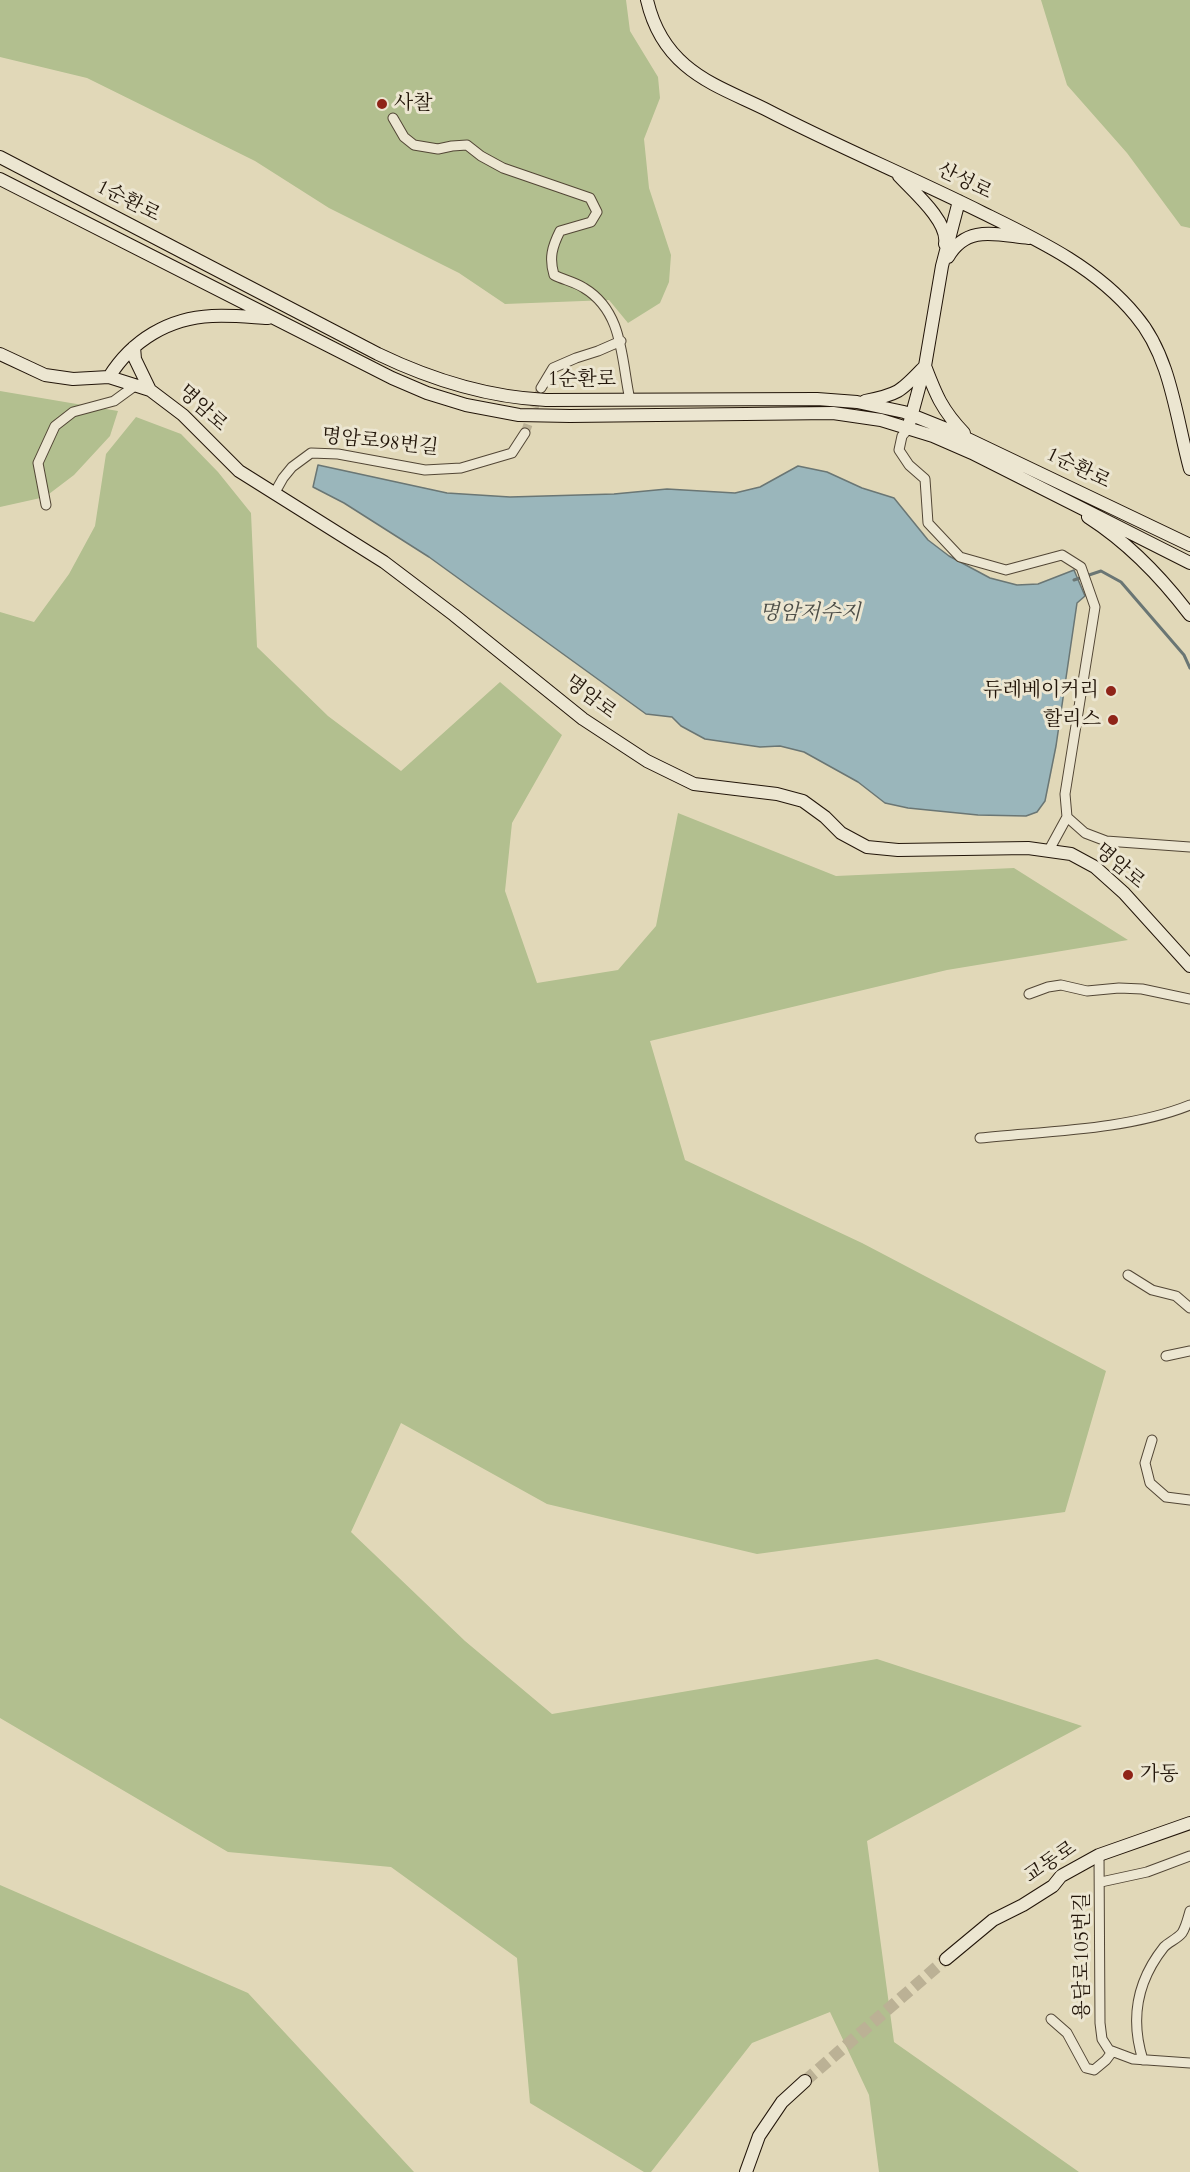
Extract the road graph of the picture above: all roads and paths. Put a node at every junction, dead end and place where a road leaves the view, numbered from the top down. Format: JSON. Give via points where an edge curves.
{"nodes":[{"id":1,"x":647,"y":0,"type":"edge"},
{"id":2,"x":393,"y":118,"type":"dead end"},
{"id":3,"x":0,"y":158,"type":"edge"},
{"id":4,"x":895,"y":171,"type":"junction"},
{"id":5,"x":0,"y":179,"type":"edge"},
{"id":6,"x":959,"y":201,"type":"junction"},
{"id":7,"x":1036,"y":239,"type":"junction"},
{"id":8,"x":942,"y":266,"type":"junction"},
{"id":9,"x":274,"y":318,"type":"junction"},
{"id":10,"x":621,"y":341,"type":"junction"},
{"id":11,"x":134,"y":346,"type":"junction"},
{"id":12,"x":0,"y":354,"type":"edge"},
{"id":13,"x":925,"y":366,"type":"junction"},
{"id":14,"x":109,"y":377,"type":"junction"},
{"id":15,"x":136,"y":385,"type":"junction"},
{"id":16,"x":541,"y":388,"type":"tunnel mouth"},
{"id":17,"x":150,"y":390,"type":"junction"},
{"id":18,"x":630,"y":400,"type":"junction"},
{"id":19,"x":858,"y":402,"type":"junction"},
{"id":20,"x":910,"y":422,"type":"junction"},
{"id":21,"x":1190,"y":425,"type":"edge"},
{"id":22,"x":525,"y":433,"type":"tunnel mouth"},
{"id":23,"x":972,"y":440,"type":"junction"},
{"id":24,"x":1186,"y":456,"type":"junction"},
{"id":25,"x":1190,"y":469,"type":"edge"},
{"id":26,"x":1041,"y":487,"type":"junction"},
{"id":27,"x":274,"y":494,"type":"junction"},
{"id":28,"x":46,"y":506,"type":"dead end"},
{"id":29,"x":1190,"y":545,"type":"edge"},
{"id":30,"x":1190,"y":563,"type":"edge"},
{"id":31,"x":1190,"y":615,"type":"edge"},
{"id":32,"x":1067,"y":817,"type":"junction"},
{"id":33,"x":1188,"y":847,"type":"edge"},
{"id":34,"x":1049,"y":850,"type":"junction"},
{"id":35,"x":1190,"y":966,"type":"edge"},
{"id":36,"x":1029,"y":994,"type":"dead end"},
{"id":37,"x":1190,"y":999,"type":"edge"},
{"id":38,"x":1190,"y":1105,"type":"edge"},
{"id":39,"x":980,"y":1138,"type":"dead end"},
{"id":40,"x":1128,"y":1275,"type":"dead end"},
{"id":41,"x":1190,"y":1308,"type":"edge"},
{"id":42,"x":1190,"y":1351,"type":"edge"},
{"id":43,"x":1166,"y":1356,"type":"dead end"},
{"id":44,"x":1152,"y":1440,"type":"dead end"},
{"id":45,"x":1190,"y":1500,"type":"edge"},
{"id":46,"x":1190,"y":1823,"type":"edge"},
{"id":47,"x":1099,"y":1855,"type":"junction"},
{"id":48,"x":1190,"y":1856,"type":"edge"},
{"id":49,"x":1101,"y":1882,"type":"junction"},
{"id":50,"x":1190,"y":1911,"type":"edge"},
{"id":51,"x":946,"y":1959,"type":"tunnel mouth"},
{"id":52,"x":1051,"y":2019,"type":"dead end"},
{"id":53,"x":1112,"y":2052,"type":"junction"},
{"id":54,"x":1143,"y":2060,"type":"junction"},
{"id":55,"x":1190,"y":2063,"type":"edge"},
{"id":56,"x":805,"y":2081,"type":"tunnel mouth"},
{"id":57,"x":746,"y":2172,"type":"edge"}],
"edges":[{"from":1,"to":4,"type":"street","name":"산성로","via":[[663,40],[687,67],[799,127]]},
{"from":2,"to":10,"type":"street","via":[[414,145],[438,149],[467,145],[503,168],[590,198],[597,212],[591,222],[560,231],[551,251],[551,264],[554,275],[584,287],[599,301],[614,322]]},
{"from":3,"to":18,"type":"street","name":"1순환로","via":[[425,375],[514,399]]},
{"from":4,"to":6,"type":"street","name":"산성로"},
{"from":4,"to":8,"type":"street","via":[[938,220],[946,238]]},
{"from":5,"to":9,"type":"street","name":"1순환로"},
{"from":6,"to":7,"type":"street","name":"산성로"},
{"from":6,"to":8,"type":"street"},
{"from":7,"to":8,"type":"street","via":[[966,237],[952,249]]},
{"from":7,"to":24,"type":"street","name":"산성로","via":[[1106,285],[1147,330],[1163,366]]},
{"from":8,"to":13,"type":"street"},
{"from":9,"to":11,"type":"street","via":[[212,316],[168,324]]},
{"from":9,"to":20,"type":"street","name":"1순환로","via":[[427,393],[494,411],[570,417],[833,413]]},
{"from":10,"to":16,"type":"street","via":[[553,368]]},
{"from":10,"to":18,"type":"street"},
{"from":11,"to":14,"type":"street"},
{"from":11,"to":17,"type":"street","via":[[135,359]]},
{"from":12,"to":14,"type":"street","name":"명암로","via":[[45,375],[73,379]]},
{"from":13,"to":19,"type":"street","via":[[903,389],[890,396]]},
{"from":13,"to":20,"type":"street"},
{"from":13,"to":23,"type":"street","via":[[948,416]]},
{"from":14,"to":15,"type":"street","name":"명암로"},
{"from":15,"to":17,"type":"street","name":"명암로"},
{"from":15,"to":28,"type":"street","via":[[114,402],[73,412],[55,426],[38,463]]},
{"from":17,"to":27,"type":"street","name":"명암로","via":[[183,415],[239,471]]},
{"from":18,"to":19,"type":"street","name":"1순환로"},
{"from":19,"to":20,"type":"street","name":"1순환로"},
{"from":20,"to":23,"type":"street","name":"1순환로"},
{"from":20,"to":26,"type":"street","name":"1순환로"},
{"from":20,"to":32,"type":"street","via":[[899,450],[925,479],[928,523],[960,557],[1006,570],[1062,555],[1081,567],[1095,607],[1065,794]]},
{"from":21,"to":24,"type":"street"},
{"from":22,"to":27,"type":"street","name":"명암로98번길","via":[[512,453],[461,468],[425,470],[311,453],[292,467]]},
{"from":23,"to":29,"type":"street","name":"1순환로"},
{"from":24,"to":25,"type":"street","name":"산성로"},
{"from":26,"to":30,"type":"street","name":"1순환로"},
{"from":26,"to":31,"type":"street","via":[[1128,549]]},
{"from":27,"to":34,"type":"street","name":"명암로","via":[[384,562],[583,719],[647,761],[694,784],[803,801],[841,833],[867,847]]},
{"from":32,"to":33,"type":"street","via":[[1086,833],[1106,841]]},
{"from":32,"to":34,"type":"street"},
{"from":34,"to":35,"type":"street","name":"명암로","via":[[1071,854],[1095,867]]},
{"from":36,"to":37,"type":"street","via":[[1061,985],[1087,991],[1142,989]]},
{"from":38,"to":39,"type":"street","via":[[1113,1124]]},
{"from":40,"to":41,"type":"street","via":[[1152,1290],[1176,1296]]},
{"from":42,"to":43,"type":"street"},
{"from":44,"to":45,"type":"street","via":[[1145,1463],[1150,1483],[1166,1497]]},
{"from":46,"to":47,"type":"street","name":"교동로"},
{"from":47,"to":49,"type":"street","name":"용담로105번길"},
{"from":47,"to":51,"type":"street","name":"교동로","via":[[1061,1876],[1053,1887],[993,1920]]},
{"from":48,"to":49,"type":"street","via":[[1147,1872]]},
{"from":49,"to":53,"type":"street","name":"용담로105번길","via":[[1102,2039]]},
{"from":50,"to":54,"type":"street","via":[[1182,1933],[1160,1953],[1142,1987],[1135,2017]]},
{"from":52,"to":53,"type":"street","name":"용담로105번길","via":[[1067,2033],[1086,2068],[1094,2070]]},
{"from":53,"to":54,"type":"street"},
{"from":54,"to":55,"type":"street"},
{"from":56,"to":57,"type":"street","via":[[782,2102],[759,2136]]}]}
